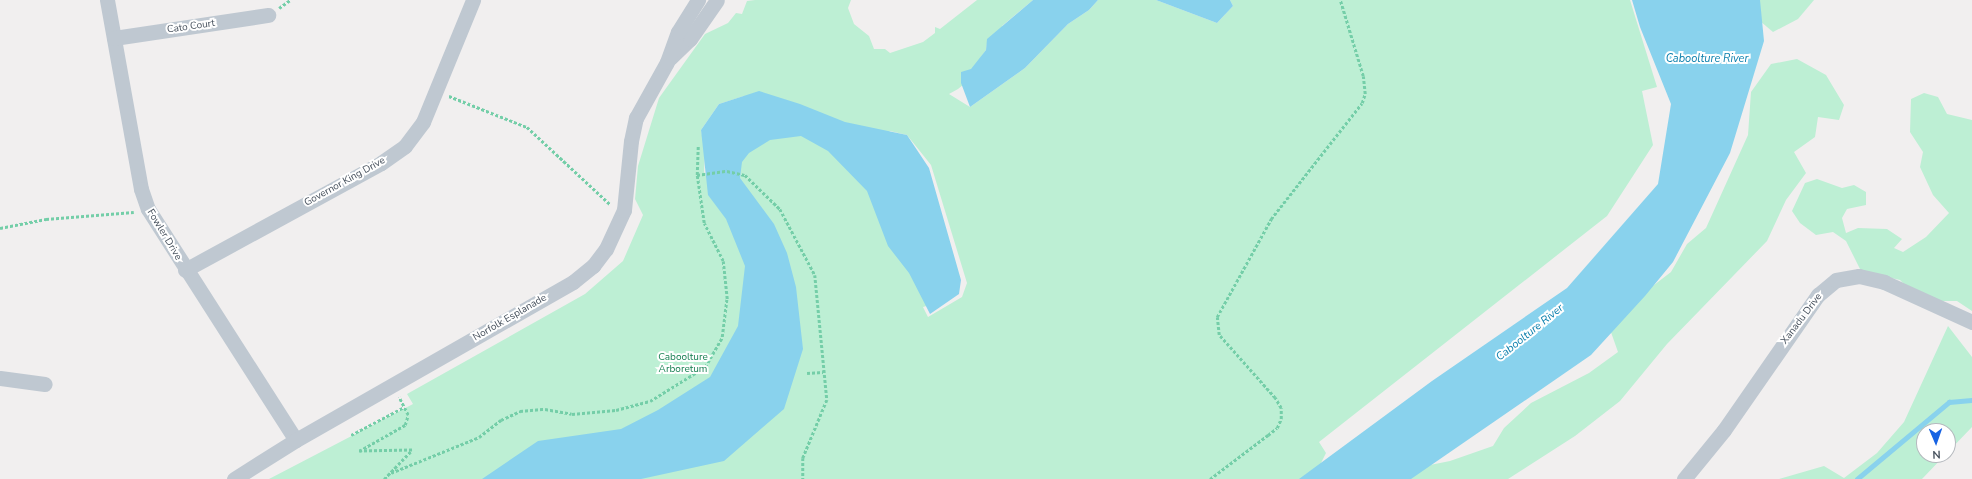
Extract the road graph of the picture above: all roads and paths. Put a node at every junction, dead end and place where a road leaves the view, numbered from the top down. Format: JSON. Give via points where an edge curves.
{"nodes":[{"id":1,"x":107,"y":0,"type":"edge"},
{"id":2,"x":473,"y":0,"type":"edge"},
{"id":3,"x":698,"y":0,"type":"edge"},
{"id":4,"x":717,"y":0,"type":"edge"},
{"id":5,"x":1340,"y":0,"type":"edge"},
{"id":6,"x":268,"y":15,"type":"dead end"},
{"id":7,"x":114,"y":38,"type":"junction"},
{"id":8,"x":667,"y":62,"type":"junction"},
{"id":9,"x":436,"y":90,"type":"junction"},
{"id":10,"x":698,"y":145,"type":"dead end"},
{"id":11,"x":698,"y":175,"type":"junction"},
{"id":12,"x":612,"y":206,"type":"dead end"},
{"id":13,"x":148,"y":209,"type":"junction"},
{"id":14,"x":0,"y":228,"type":"edge"},
{"id":15,"x":185,"y":270,"type":"junction"},
{"id":16,"x":1972,"y":322,"type":"edge"},
{"id":17,"x":823,"y":372,"type":"junction"},
{"id":18,"x":807,"y":373,"type":"dead end"},
{"id":19,"x":0,"y":378,"type":"edge"},
{"id":20,"x":45,"y":384,"type":"dead end"},
{"id":21,"x":397,"y":393,"type":"dead end"},
{"id":22,"x":404,"y":407,"type":"junction"},
{"id":23,"x":351,"y":435,"type":"dead end"},
{"id":24,"x":296,"y":440,"type":"junction"},
{"id":25,"x":391,"y":474,"type":"junction"},
{"id":26,"x":234,"y":479,"type":"edge"},
{"id":27,"x":384,"y":479,"type":"edge"},
{"id":28,"x":803,"y":479,"type":"edge"},
{"id":29,"x":1210,"y":479,"type":"edge"},
{"id":30,"x":1684,"y":479,"type":"edge"}],
"edges":[{"from":1,"to":7,"type":"street","name":"Fowler Drive"},
{"from":2,"to":9,"type":"street","name":"Governor King Drive"},
{"from":3,"to":8,"type":"street","via":[[678,32]]},
{"from":4,"to":8,"type":"street","via":[[690,39]]},
{"from":5,"to":29,"type":"path","via":[[1363,76],[1365,94],[1362,103],[1271,219],[1217,317],[1219,334],[1275,398],[1281,408],[1281,419],[1277,428]]},
{"from":6,"to":7,"type":"street","name":"Cato Court"},
{"from":7,"to":13,"type":"street","name":"Fowler Drive","via":[[140,189]]},
{"from":8,"to":24,"type":"street","name":"Norfolk Esplanade","via":[[636,118],[624,210],[609,244],[593,266],[573,282]]},
{"from":9,"to":12,"type":"path","via":[[526,127]]},
{"from":9,"to":15,"type":"street","name":"Governor King Drive","via":[[422,122],[409,140],[382,162]]},
{"from":10,"to":11,"type":"path"},
{"from":11,"to":17,"type":"path","via":[[722,171],[745,175],[780,209],[815,275],[822,331]]},
{"from":11,"to":25,"type":"path","via":[[704,223],[723,261],[727,299],[722,337],[705,367],[650,401],[616,410],[572,414],[545,410],[520,411],[501,420],[479,437]]},
{"from":13,"to":14,"type":"path","via":[[46,220]]},
{"from":13,"to":15,"type":"street","name":"Fowler Drive"},
{"from":15,"to":24,"type":"street","name":"Fowler Drive"},
{"from":16,"to":30,"type":"street","name":"Xanadu Drive","via":[[1884,282],[1859,276],[1836,280],[1818,295],[1724,430]]},
{"from":17,"to":18,"type":"path"},
{"from":17,"to":28,"type":"path","via":[[827,400],[803,458]]},
{"from":19,"to":20,"type":"street"},
{"from":21,"to":22,"type":"path"},
{"from":22,"to":23,"type":"path"},
{"from":22,"to":25,"type":"path","via":[[408,415],[405,425],[360,451],[412,450]]},
{"from":24,"to":26,"type":"street","name":"Norfolk Esplanade"},
{"from":25,"to":27,"type":"path"}]}
